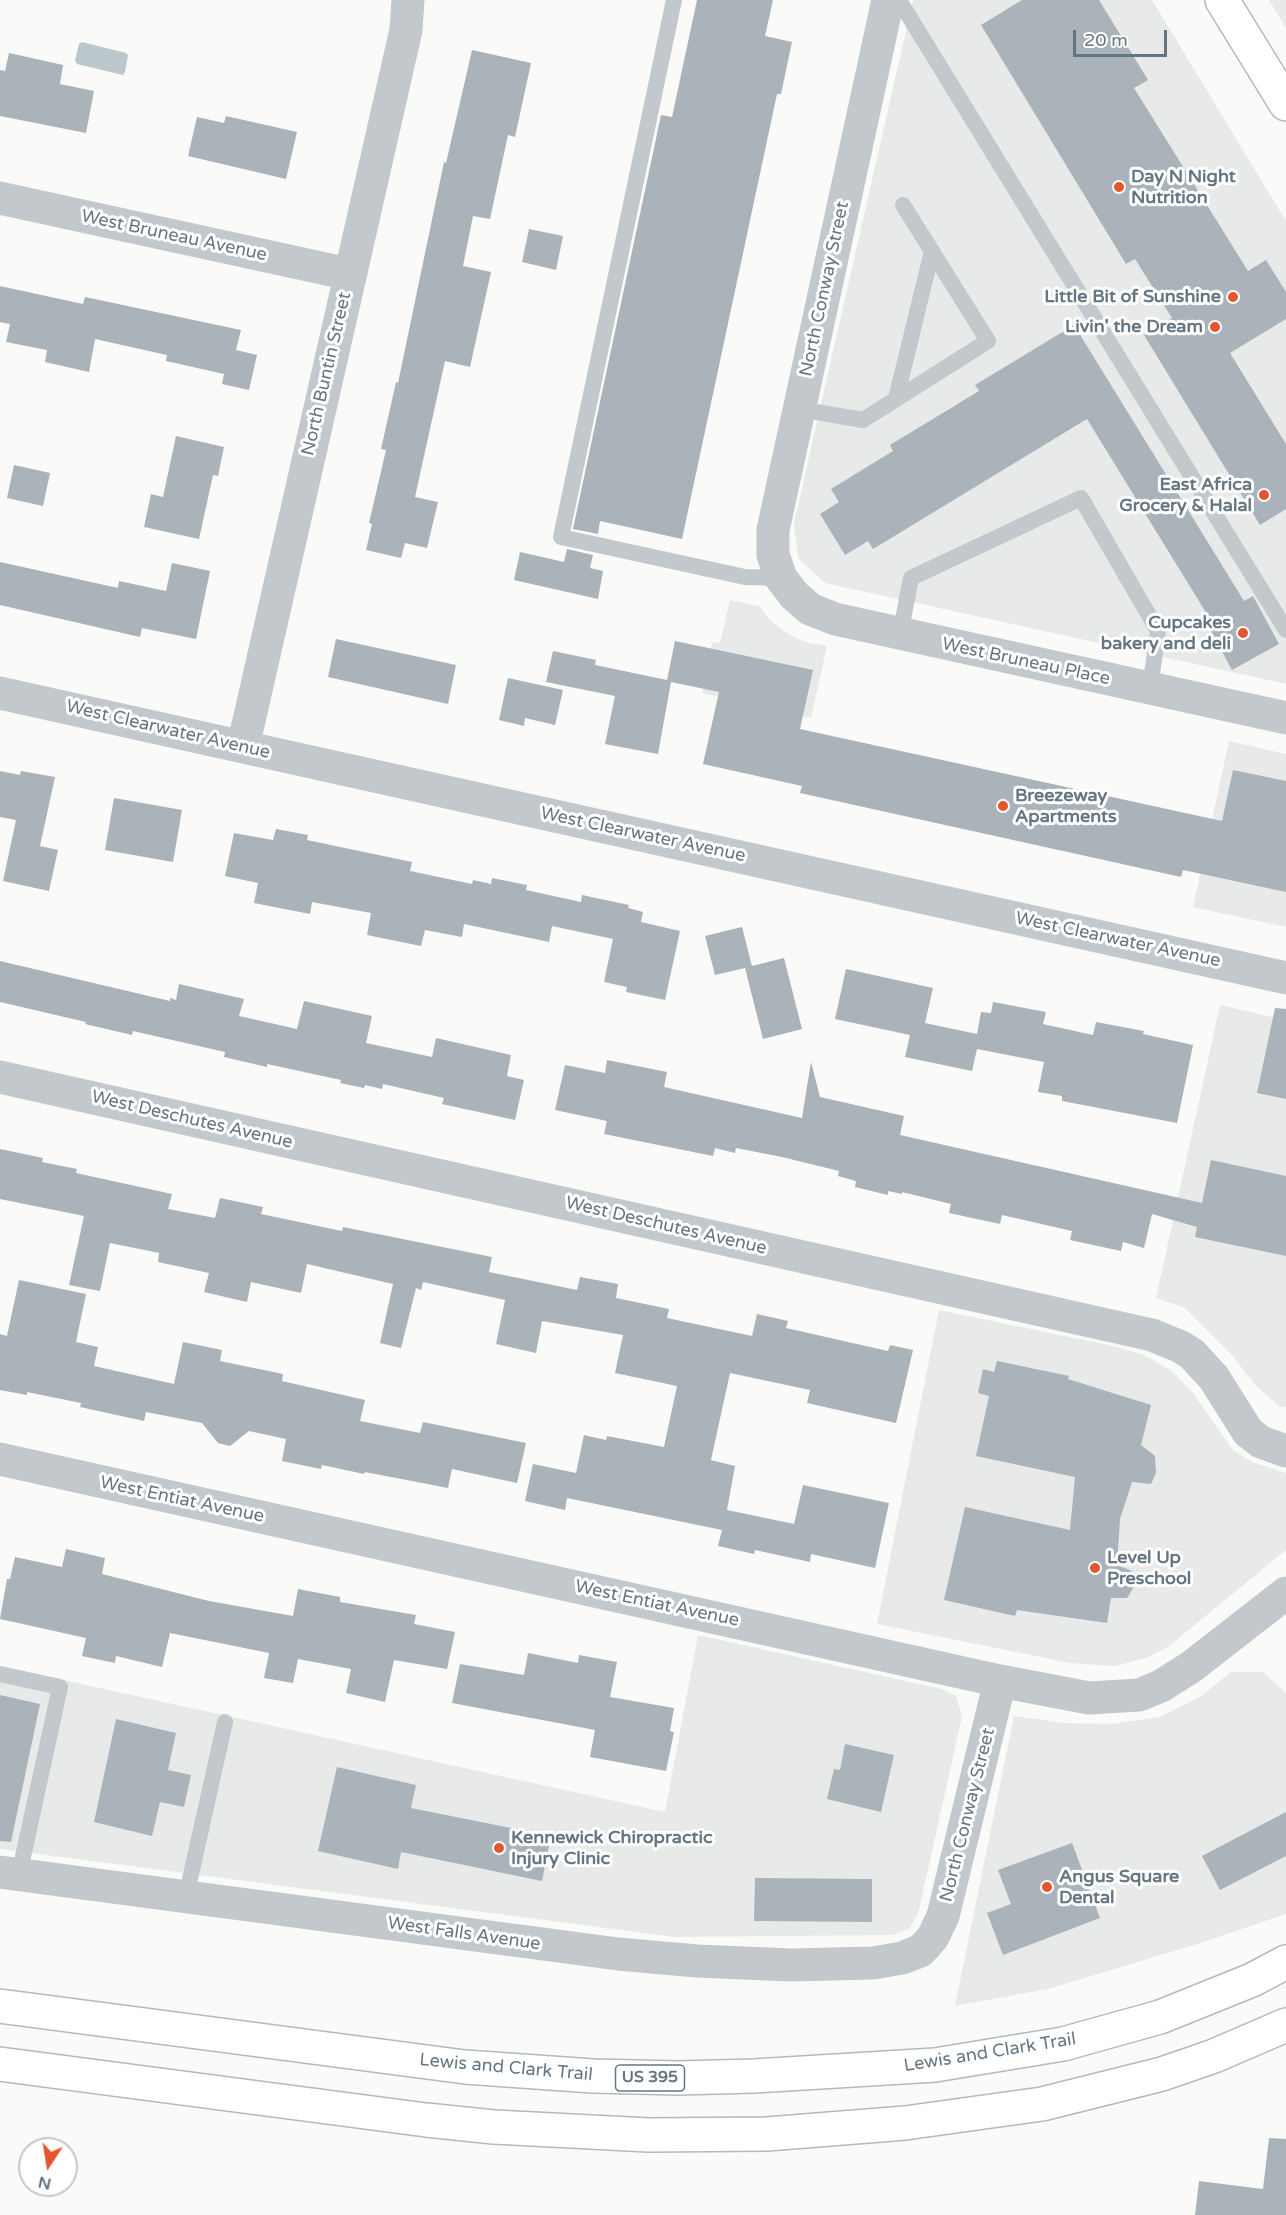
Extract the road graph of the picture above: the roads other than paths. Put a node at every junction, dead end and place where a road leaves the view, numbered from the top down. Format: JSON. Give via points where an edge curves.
{"nodes":[{"id":1,"x":408,"y":0,"type":"edge"},
{"id":2,"x":674,"y":0,"type":"edge"},
{"id":3,"x":888,"y":0,"type":"edge"},
{"id":4,"x":899,"y":0,"type":"edge"},
{"id":5,"x":1222,"y":0,"type":"edge"},
{"id":6,"x":1286,"y":104,"type":"edge"},
{"id":7,"x":0,"y":198,"type":"edge"},
{"id":8,"x":903,"y":205,"type":"dead end"},
{"id":9,"x":932,"y":251,"type":"junction"},
{"id":10,"x":349,"y":274,"type":"junction"},
{"id":11,"x":896,"y":399,"type":"junction"},
{"id":12,"x":799,"y":409,"type":"junction"},
{"id":13,"x":781,"y":578,"type":"junction"},
{"id":14,"x":1286,"y":630,"type":"edge"},
{"id":15,"x":900,"y":635,"type":"junction"},
{"id":16,"x":1150,"y":688,"type":"junction"},
{"id":17,"x":0,"y":693,"type":"edge"},
{"id":18,"x":1286,"y":718,"type":"edge"},
{"id":19,"x":243,"y":747,"type":"junction"},
{"id":20,"x":1286,"y":978,"type":"edge"},
{"id":21,"x":0,"y":1077,"type":"edge"},
{"id":22,"x":1286,"y":1451,"type":"edge"},
{"id":23,"x":0,"y":1460,"type":"edge"},
{"id":24,"x":1286,"y":1593,"type":"edge"},
{"id":25,"x":0,"y":1674,"type":"edge"},
{"id":26,"x":1000,"y":1681,"type":"junction"},
{"id":27,"x":225,"y":1722,"type":"dead end"},
{"id":28,"x":9,"y":1873,"type":"edge"},
{"id":29,"x":186,"y":1897,"type":"junction"},
{"id":30,"x":926,"y":1945,"type":"joint"},
{"id":31,"x":1286,"y":1962,"type":"edge"},
{"id":32,"x":0,"y":2006,"type":"edge"},
{"id":33,"x":1286,"y":2025,"type":"edge"},
{"id":34,"x":0,"y":2064,"type":"edge"}],
"edges":[{"from":1,"to":10,"type":"street","name":"North Buntin Street","via":[[406,30]]},
{"from":2,"to":13,"type":"lane","via":[[561,537],[745,577]]},
{"from":3,"to":12,"type":"street","name":"North Conway Street"},
{"from":4,"to":14,"type":"lane"},
{"from":5,"to":6,"type":"main road"},
{"from":7,"to":10,"type":"street","name":"West Bruneau Avenue"},
{"from":8,"to":9,"type":"lane"},
{"from":9,"to":11,"type":"lane"},
{"from":9,"to":11,"type":"lane","via":[[988,341]]},
{"from":10,"to":19,"type":"street","name":"North Buntin Street"},
{"from":11,"to":12,"type":"lane","via":[[863,420]]},
{"from":12,"to":13,"type":"street","name":"North Conway Street","via":[[773,530],[773,555]]},
{"from":13,"to":15,"type":"street","name":"West Bruneau Place","via":[[810,609]]},
{"from":15,"to":16,"type":"street","name":"West Bruneau Place"},
{"from":15,"to":16,"type":"lane","via":[[911,578],[1081,498],[1158,631]]},
{"from":16,"to":18,"type":"street","name":"West Bruneau Place"},
{"from":17,"to":19,"type":"street","name":"West Clearwater Avenue"},
{"from":19,"to":20,"type":"street","name":"West Clearwater Avenue"},
{"from":21,"to":22,"type":"street","name":"West Deschutes Avenue","via":[[1152,1335],[1192,1354],[1214,1378],[1248,1432],[1261,1442]]},
{"from":23,"to":26,"type":"street","name":"West Entiat Avenue"},
{"from":24,"to":26,"type":"street","name":"West Entiat Avenue","via":[[1191,1667],[1139,1695],[1089,1698]]},
{"from":25,"to":28,"type":"lane","via":[[60,1687]]},
{"from":26,"to":30,"type":"street","name":"North Conway Street","via":[[946,1906]]},
{"from":27,"to":29,"type":"lane"},
{"from":28,"to":29,"type":"street","name":"West Falls Avenue"},
{"from":29,"to":30,"type":"street","name":"West Falls Avenue","via":[[564,1948],[698,1961],[873,1963],[911,1955]]},
{"from":31,"to":32,"type":"main road","name":"Lewis and Clark Trail","number":"US 395","via":[[1160,2017],[1063,2044],[935,2065],[754,2076],[593,2076],[465,2067]]},
{"from":33,"to":34,"type":"main road","via":[[1162,2074],[1042,2104],[905,2123],[767,2134],[649,2135],[494,2127]]}]}
